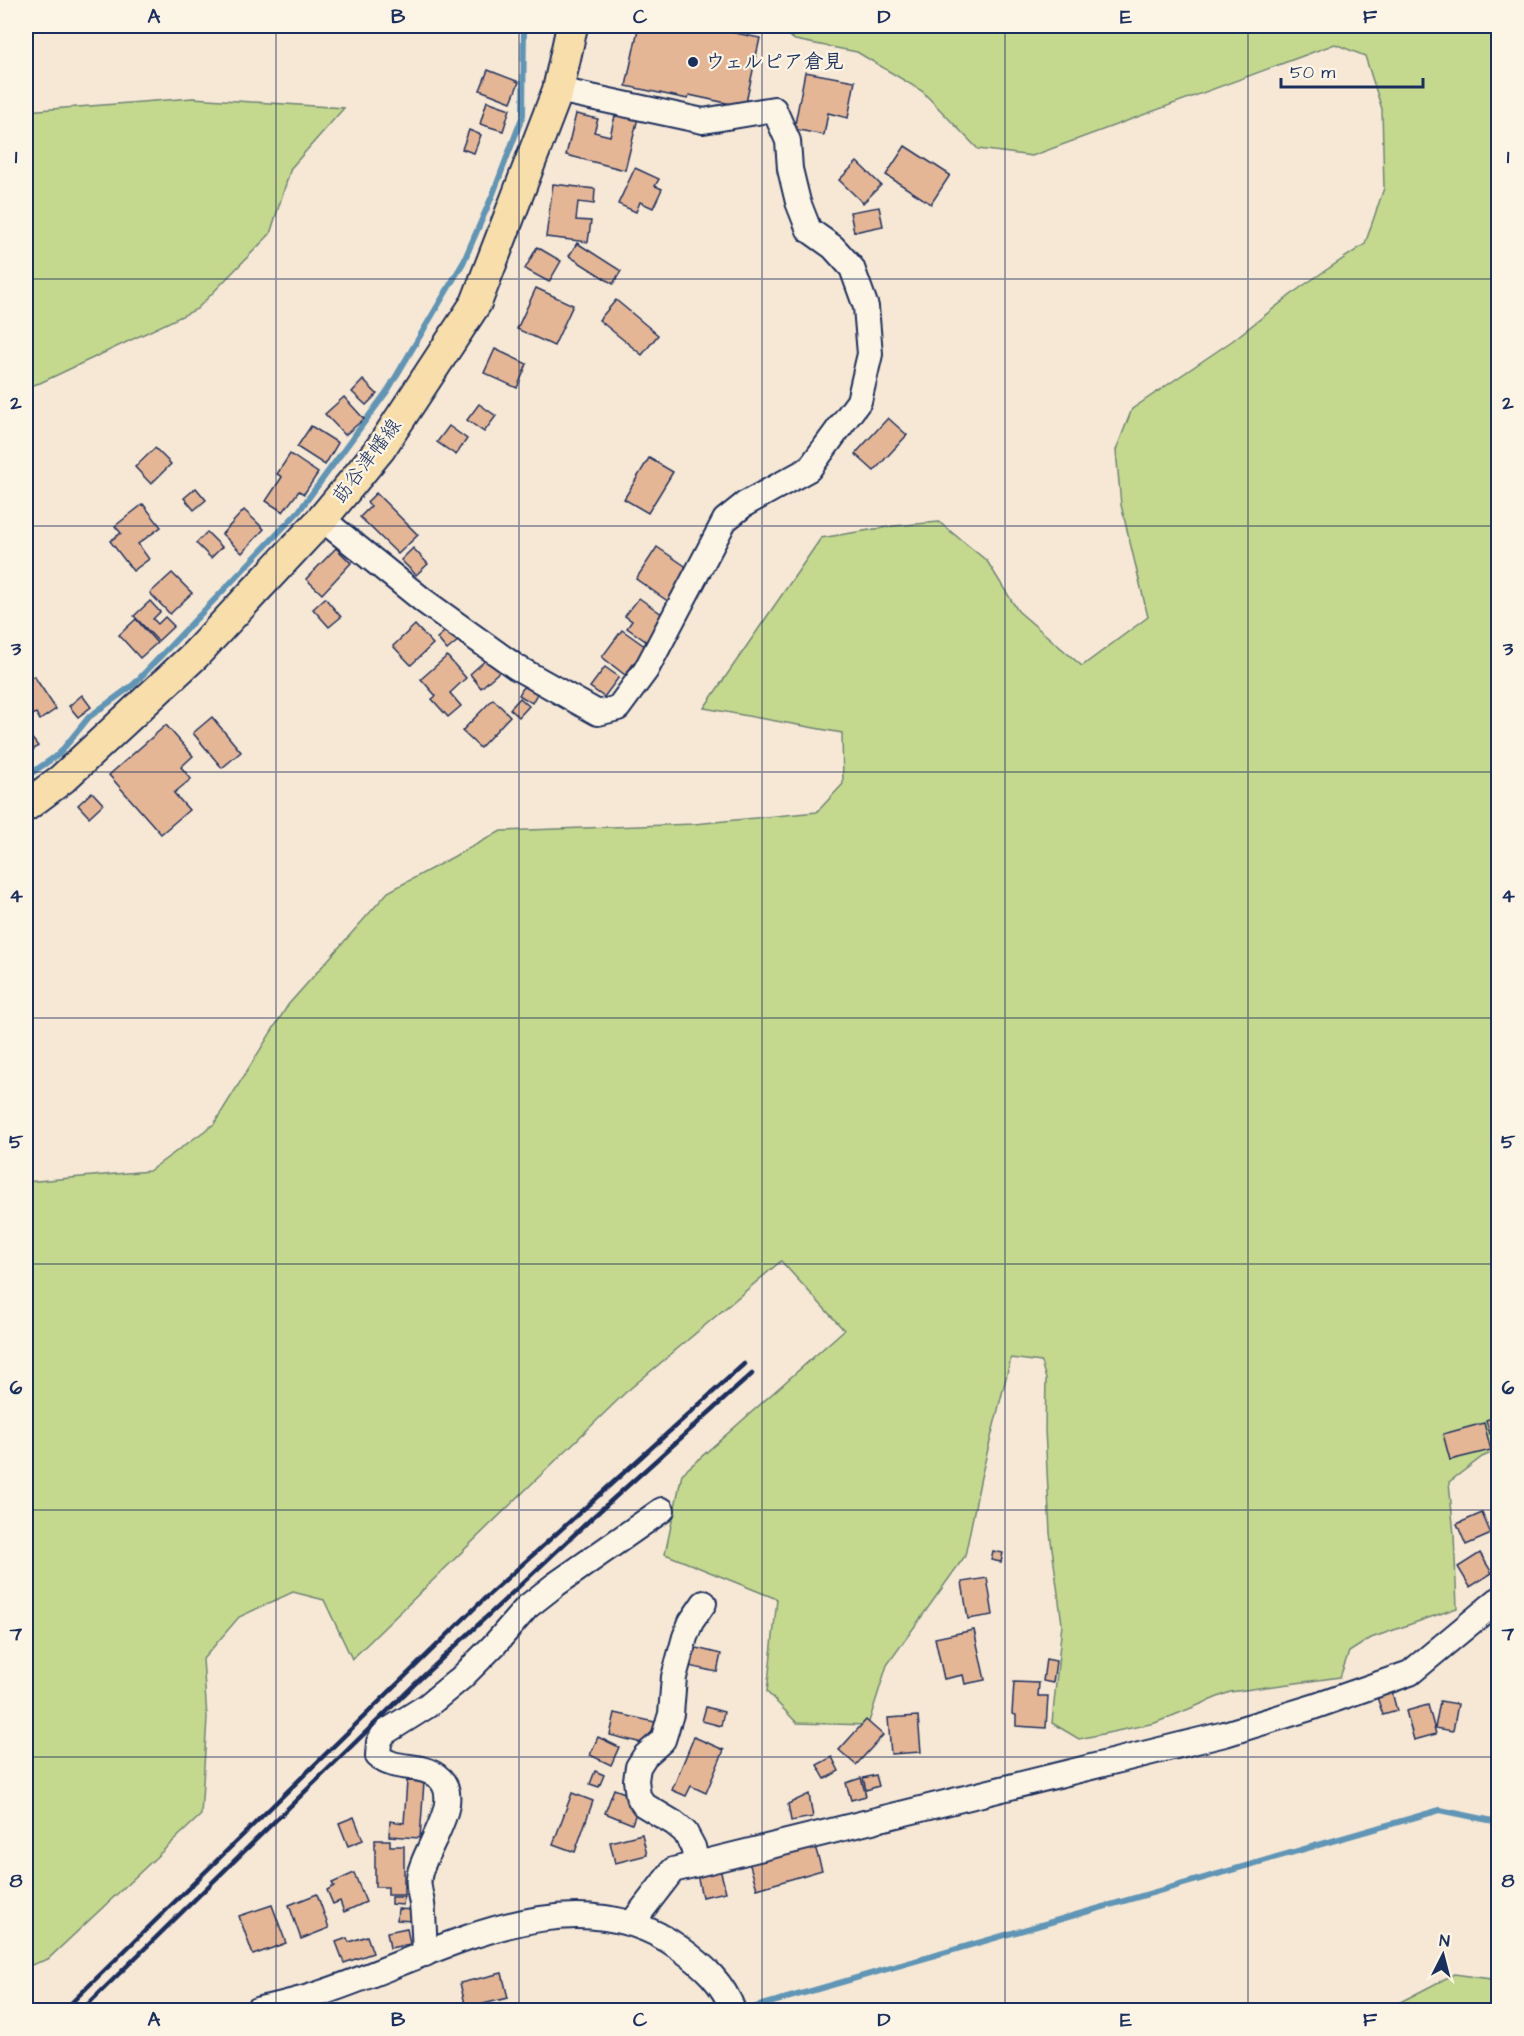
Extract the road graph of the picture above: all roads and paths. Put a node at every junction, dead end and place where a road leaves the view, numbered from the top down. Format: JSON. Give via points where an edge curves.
{"nodes":[{"id":1,"x":572,"y":26,"type":"edge"},
{"id":2,"x":558,"y":90,"type":"junction"},
{"id":3,"x":322,"y":519,"type":"junction"},
{"id":4,"x":26,"y":807,"type":"edge"},
{"id":5,"x":662,"y":1510,"type":"dead end"},
{"id":6,"x":1498,"y":1600,"type":"edge"},
{"id":7,"x":704,"y":1603,"type":"dead end"},
{"id":8,"x":697,"y":1864,"type":"junction"},
{"id":9,"x":632,"y":1923,"type":"junction"},
{"id":10,"x":425,"y":1954,"type":"junction"},
{"id":11,"x":257,"y":2010,"type":"edge"},
{"id":12,"x":733,"y":2010,"type":"edge"}],
"edges":[{"from":1,"to":2,"type":"main road","name":"莇谷津幡線"},
{"from":2,"to":3,"type":"main road","name":"莇谷津幡線","via":[[476,303],[380,449]]},
{"from":2,"to":3,"type":"street","via":[[703,121],[774,110],[788,141],[790,169],[809,230],[833,247],[852,268],[866,307],[870,354],[859,401],[809,468],[745,504],[725,520],[646,670],[618,708],[608,711],[598,713],[516,667],[424,601]]},
{"from":3,"to":4,"type":"main road","name":"莇谷津幡線","via":[[195,655],[62,779]]},
{"from":5,"to":10,"type":"street","via":[[527,1607],[461,1678],[427,1706],[384,1733],[379,1742],[378,1756],[385,1763],[435,1774],[448,1794],[447,1808],[418,1880]]},
{"from":6,"to":8,"type":"street","via":[[1410,1673],[1344,1697],[1214,1737]]},
{"from":7,"to":8,"type":"street","via":[[685,1637],[663,1740],[645,1756],[636,1780],[644,1805],[685,1832]]},
{"from":8,"to":9,"type":"street","via":[[673,1870]]},
{"from":9,"to":10,"type":"street","via":[[594,1916],[551,1917],[510,1924]]},
{"from":9,"to":12,"type":"street","via":[[668,1939],[705,1966]]},
{"from":10,"to":11,"type":"street","via":[[319,1994]]}]}
